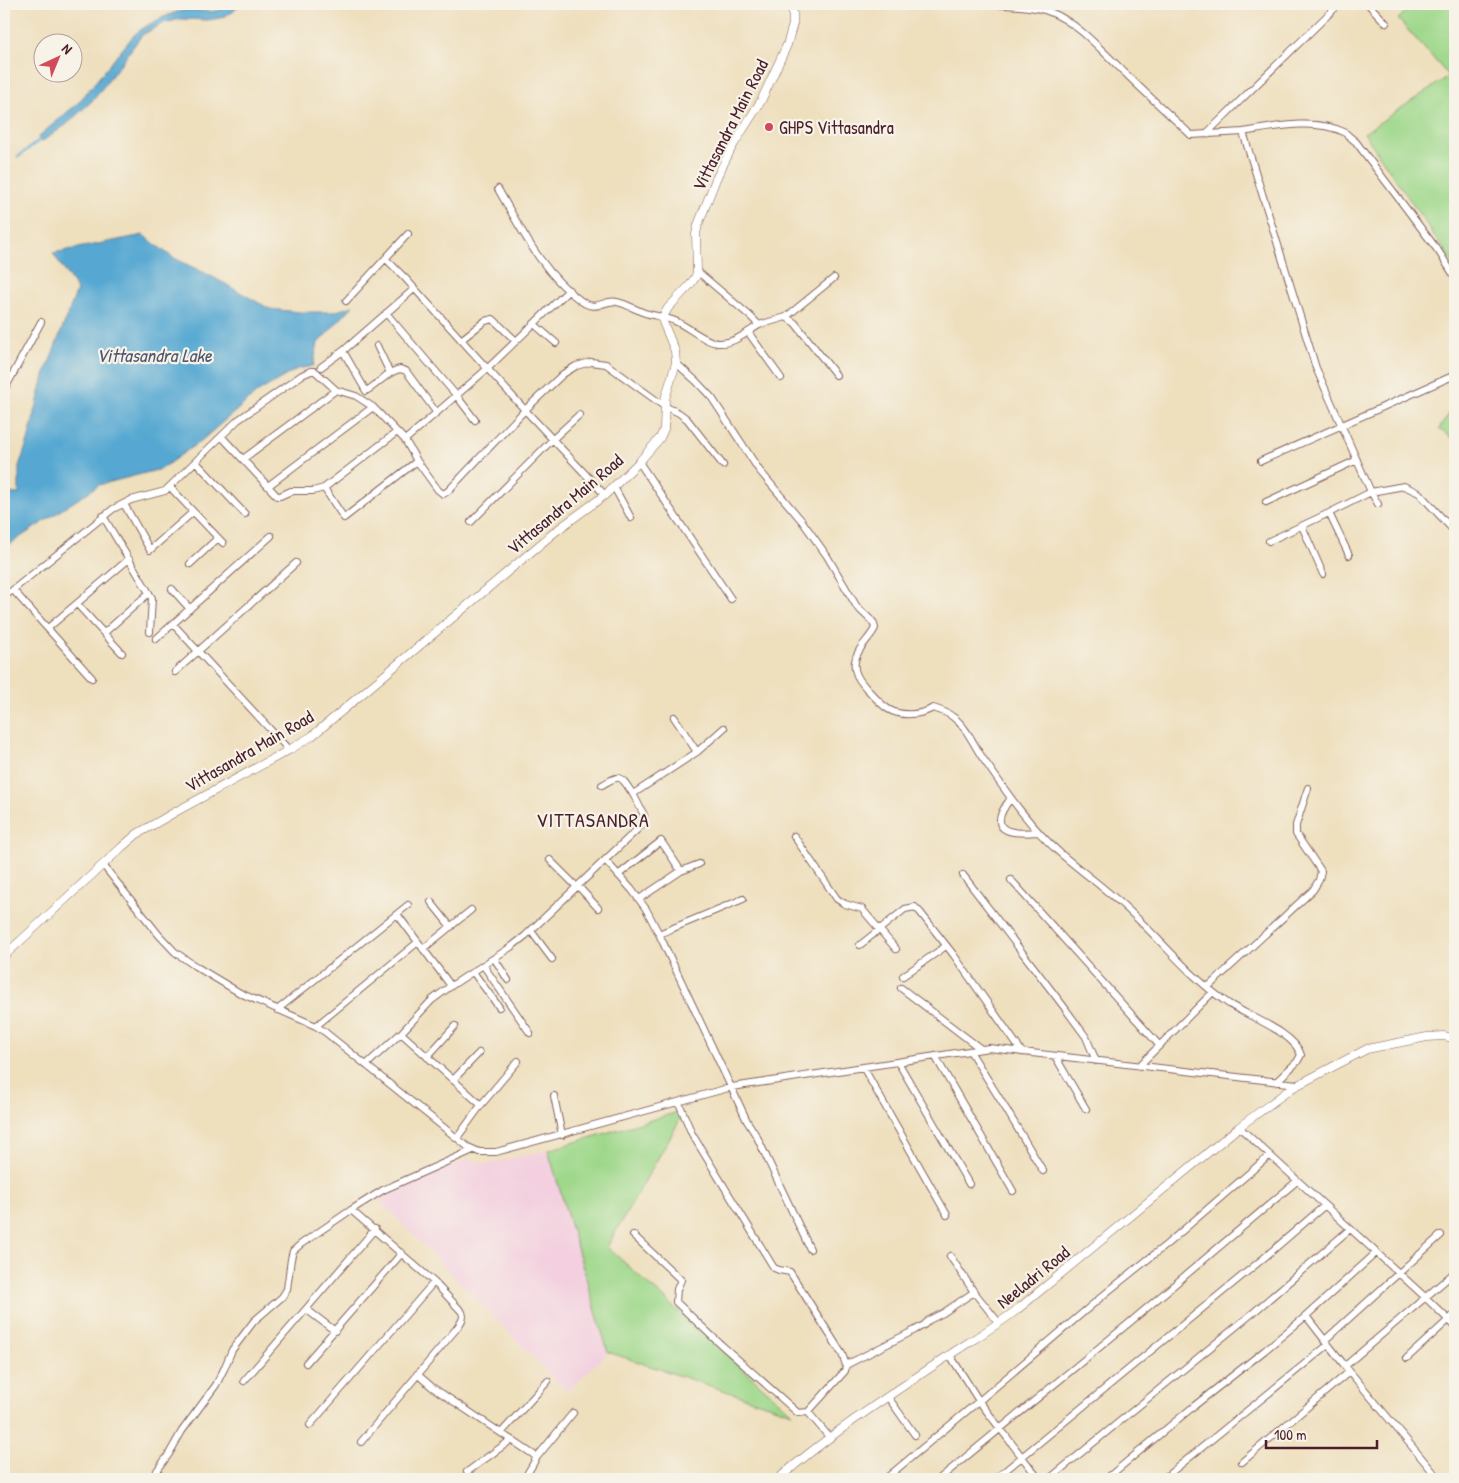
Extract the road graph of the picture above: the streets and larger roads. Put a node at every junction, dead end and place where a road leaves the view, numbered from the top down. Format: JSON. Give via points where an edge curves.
{"nodes":[{"id":1,"x":791,"y":4,"type":"edge"},
{"id":2,"x":993,"y":4,"type":"edge"},
{"id":3,"x":1339,"y":4,"type":"edge"},
{"id":4,"x":1368,"y":4,"type":"edge"},
{"id":5,"x":1386,"y":24,"type":"dead end"},
{"id":6,"x":1243,"y":132,"type":"junction"},
{"id":7,"x":1206,"y":134,"type":"junction"},
{"id":8,"x":498,"y":189,"type":"dead end"},
{"id":9,"x":408,"y":234,"type":"dead end"},
{"id":10,"x":386,"y":259,"type":"junction"},
{"id":11,"x":697,"y":271,"type":"junction"},
{"id":12,"x":1455,"y":277,"type":"edge"},
{"id":13,"x":834,"y":278,"type":"dead end"},
{"id":14,"x":414,"y":288,"type":"junction"},
{"id":15,"x":569,"y":290,"type":"junction"},
{"id":16,"x":346,"y":300,"type":"dead end"},
{"id":17,"x":386,"y":313,"type":"junction"},
{"id":18,"x":663,"y":317,"type":"junction"},
{"id":19,"x":786,"y":317,"type":"junction"},
{"id":20,"x":41,"y":322,"type":"dead end"},
{"id":21,"x":534,"y":324,"type":"junction"},
{"id":22,"x":759,"y":325,"type":"junction"},
{"id":23,"x":748,"y":332,"type":"junction"},
{"id":24,"x":461,"y":340,"type":"junction"},
{"id":25,"x":516,"y":341,"type":"junction"},
{"id":26,"x":556,"y":344,"type":"dead end"},
{"id":27,"x":377,"y":346,"type":"dead end"},
{"id":28,"x":343,"y":352,"type":"junction"},
{"id":29,"x":676,"y":363,"type":"junction"},
{"id":30,"x":320,"y":367,"type":"dead end"},
{"id":31,"x":487,"y":368,"type":"junction"},
{"id":32,"x":390,"y":373,"type":"junction"},
{"id":33,"x":836,"y":375,"type":"dead end"},
{"id":34,"x":1455,"y":375,"type":"edge"},
{"id":35,"x":781,"y":378,"type":"dead end"},
{"id":36,"x":5,"y":384,"type":"edge"},
{"id":37,"x":336,"y":390,"type":"junction"},
{"id":38,"x":4,"y":394,"type":"edge"},
{"id":39,"x":456,"y":395,"type":"junction"},
{"id":40,"x":664,"y":406,"type":"junction"},
{"id":41,"x":373,"y":407,"type":"junction"},
{"id":42,"x":525,"y":410,"type":"junction"},
{"id":43,"x":436,"y":412,"type":"junction"},
{"id":44,"x":579,"y":414,"type":"dead end"},
{"id":45,"x":475,"y":420,"type":"dead end"},
{"id":46,"x":1342,"y":426,"type":"junction"},
{"id":47,"x":397,"y":432,"type":"junction"},
{"id":48,"x":222,"y":437,"type":"junction"},
{"id":49,"x":552,"y":439,"type":"junction"},
{"id":50,"x":405,"y":440,"type":"junction"},
{"id":51,"x":243,"y":460,"type":"junction"},
{"id":52,"x":1357,"y":460,"type":"junction"},
{"id":53,"x":417,"y":461,"type":"junction"},
{"id":54,"x":1261,"y":461,"type":"dead end"},
{"id":55,"x":196,"y":462,"type":"junction"},
{"id":56,"x":638,"y":462,"type":"junction"},
{"id":57,"x":723,"y":465,"type":"dead end"},
{"id":58,"x":268,"y":486,"type":"junction"},
{"id":59,"x":170,"y":487,"type":"junction"},
{"id":60,"x":614,"y":487,"type":"junction"},
{"id":61,"x":324,"y":488,"type":"junction"},
{"id":62,"x":1371,"y":492,"type":"junction"},
{"id":63,"x":605,"y":495,"type":"junction"},
{"id":64,"x":1266,"y":502,"type":"dead end"},
{"id":65,"x":124,"y":504,"type":"junction"},
{"id":66,"x":1378,"y":504,"type":"dead end"},
{"id":67,"x":193,"y":512,"type":"junction"},
{"id":68,"x":245,"y":514,"type":"dead end"},
{"id":69,"x":1329,"y":514,"type":"junction"},
{"id":70,"x":103,"y":516,"type":"junction"},
{"id":71,"x":631,"y":518,"type":"dead end"},
{"id":72,"x":471,"y":522,"type":"dead end"},
{"id":73,"x":1302,"y":526,"type":"junction"},
{"id":74,"x":1455,"y":532,"type":"edge"},
{"id":75,"x":271,"y":536,"type":"dead end"},
{"id":76,"x":1269,"y":541,"type":"dead end"},
{"id":77,"x":1349,"y":555,"type":"dead end"},
{"id":78,"x":129,"y":559,"type":"junction"},
{"id":79,"x":296,"y":563,"type":"dead end"},
{"id":80,"x":190,"y":564,"type":"dead end"},
{"id":81,"x":1323,"y":574,"type":"dead end"},
{"id":82,"x":172,"y":588,"type":"dead end"},
{"id":83,"x":13,"y":590,"type":"junction"},
{"id":84,"x":149,"y":593,"type":"junction"},
{"id":85,"x":4,"y":597,"type":"edge"},
{"id":86,"x":731,"y":599,"type":"dead end"},
{"id":87,"x":76,"y":604,"type":"junction"},
{"id":88,"x":190,"y":609,"type":"junction"},
{"id":89,"x":174,"y":624,"type":"junction"},
{"id":90,"x":48,"y":628,"type":"junction"},
{"id":91,"x":150,"y":632,"type":"dead end"},
{"id":92,"x":104,"y":634,"type":"junction"},
{"id":93,"x":156,"y":639,"type":"dead end"},
{"id":94,"x":199,"y":651,"type":"junction"},
{"id":95,"x":122,"y":653,"type":"dead end"},
{"id":96,"x":175,"y":672,"type":"dead end"},
{"id":97,"x":92,"y":678,"type":"dead end"},
{"id":98,"x":674,"y":716,"type":"dead end"},
{"id":99,"x":724,"y":728,"type":"dead end"},
{"id":100,"x":290,"y":750,"type":"junction"},
{"id":101,"x":697,"y":752,"type":"junction"},
{"id":102,"x":602,"y":785,"type":"dead end"},
{"id":103,"x":1308,"y":788,"type":"dead end"},
{"id":104,"x":633,"y":794,"type":"junction"},
{"id":105,"x":1010,"y":798,"type":"junction"},
{"id":106,"x":1037,"y":832,"type":"junction"},
{"id":107,"x":794,"y":836,"type":"dead end"},
{"id":108,"x":550,"y":860,"type":"dead end"},
{"id":109,"x":604,"y":860,"type":"junction"},
{"id":110,"x":699,"y":864,"type":"dead end"},
{"id":111,"x":103,"y":865,"type":"junction"},
{"id":112,"x":681,"y":872,"type":"junction"},
{"id":113,"x":618,"y":875,"type":"junction"},
{"id":114,"x":963,"y":875,"type":"dead end"},
{"id":115,"x":1011,"y":880,"type":"dead end"},
{"id":116,"x":577,"y":886,"type":"junction"},
{"id":117,"x":639,"y":899,"type":"junction"},
{"id":118,"x":743,"y":899,"type":"dead end"},
{"id":119,"x":430,"y":902,"type":"dead end"},
{"id":120,"x":408,"y":905,"type":"dead end"},
{"id":121,"x":598,"y":908,"type":"dead end"},
{"id":122,"x":471,"y":910,"type":"dead end"},
{"id":123,"x":397,"y":914,"type":"junction"},
{"id":124,"x":450,"y":927,"type":"junction"},
{"id":125,"x":880,"y":929,"type":"junction"},
{"id":126,"x":531,"y":931,"type":"junction"},
{"id":127,"x":659,"y":934,"type":"junction"},
{"id":128,"x":418,"y":942,"type":"junction"},
{"id":129,"x":860,"y":945,"type":"dead end"},
{"id":130,"x":946,"y":946,"type":"junction"},
{"id":131,"x":423,"y":949,"type":"junction"},
{"id":132,"x":896,"y":949,"type":"dead end"},
{"id":133,"x":4,"y":956,"type":"edge"},
{"id":134,"x":494,"y":958,"type":"junction"},
{"id":135,"x":552,"y":960,"type":"dead end"},
{"id":136,"x":483,"y":966,"type":"junction"},
{"id":137,"x":473,"y":972,"type":"junction"},
{"id":138,"x":903,"y":976,"type":"dead end"},
{"id":139,"x":508,"y":980,"type":"dead end"},
{"id":140,"x":452,"y":986,"type":"junction"},
{"id":141,"x":900,"y":988,"type":"dead end"},
{"id":142,"x":1210,"y":989,"type":"junction"},
{"id":143,"x":499,"y":1007,"type":"dead end"},
{"id":144,"x":277,"y":1010,"type":"junction"},
{"id":145,"x":316,"y":1026,"type":"junction"},
{"id":146,"x":455,"y":1026,"type":"dead end"},
{"id":147,"x":401,"y":1033,"type":"junction"},
{"id":148,"x":530,"y":1033,"type":"dead end"},
{"id":149,"x":1455,"y":1038,"type":"edge"},
{"id":150,"x":1159,"y":1045,"type":"junction"},
{"id":151,"x":981,"y":1049,"type":"junction"},
{"id":152,"x":970,"y":1051,"type":"junction"},
{"id":153,"x":479,"y":1052,"type":"dead end"},
{"id":154,"x":1022,"y":1052,"type":"junction"},
{"id":155,"x":427,"y":1056,"type":"junction"},
{"id":156,"x":935,"y":1056,"type":"junction"},
{"id":157,"x":1056,"y":1056,"type":"junction"},
{"id":158,"x":518,"y":1061,"type":"dead end"},
{"id":159,"x":1096,"y":1061,"type":"junction"},
{"id":160,"x":898,"y":1062,"type":"junction"},
{"id":161,"x":366,"y":1065,"type":"junction"},
{"id":162,"x":1139,"y":1066,"type":"junction"},
{"id":163,"x":863,"y":1067,"type":"junction"},
{"id":164,"x":453,"y":1080,"type":"junction"},
{"id":165,"x":1276,"y":1082,"type":"junction"},
{"id":166,"x":1297,"y":1084,"type":"junction"},
{"id":167,"x":732,"y":1087,"type":"junction"},
{"id":168,"x":554,"y":1096,"type":"dead end"},
{"id":169,"x":679,"y":1103,"type":"junction"},
{"id":170,"x":481,"y":1105,"type":"junction"},
{"id":171,"x":1086,"y":1109,"type":"dead end"},
{"id":172,"x":1239,"y":1127,"type":"junction"},
{"id":173,"x":562,"y":1135,"type":"junction"},
{"id":174,"x":457,"y":1138,"type":"junction"},
{"id":175,"x":473,"y":1150,"type":"junction"},
{"id":176,"x":1270,"y":1156,"type":"junction"},
{"id":177,"x":1043,"y":1171,"type":"dead end"},
{"id":178,"x":1297,"y":1181,"type":"junction"},
{"id":179,"x":969,"y":1184,"type":"dead end"},
{"id":180,"x":1013,"y":1191,"type":"dead end"},
{"id":181,"x":1324,"y":1206,"type":"junction"},
{"id":182,"x":351,"y":1210,"type":"junction"},
{"id":183,"x":948,"y":1215,"type":"dead end"},
{"id":184,"x":375,"y":1229,"type":"junction"},
{"id":185,"x":1350,"y":1229,"type":"junction"},
{"id":186,"x":632,"y":1235,"type":"dead end"},
{"id":187,"x":1441,"y":1235,"type":"dead end"},
{"id":188,"x":810,"y":1249,"type":"dead end"},
{"id":189,"x":402,"y":1253,"type":"junction"},
{"id":190,"x":1376,"y":1254,"type":"junction"},
{"id":191,"x":950,"y":1256,"type":"dead end"},
{"id":192,"x":1455,"y":1272,"type":"edge"},
{"id":193,"x":1398,"y":1273,"type":"junction"},
{"id":194,"x":434,"y":1282,"type":"junction"},
{"id":195,"x":974,"y":1292,"type":"junction"},
{"id":196,"x":1425,"y":1297,"type":"junction"},
{"id":197,"x":306,"y":1309,"type":"junction"},
{"id":198,"x":1455,"y":1314,"type":"edge"},
{"id":199,"x":1306,"y":1316,"type":"junction"},
{"id":200,"x":1448,"y":1320,"type":"junction"},
{"id":201,"x":999,"y":1323,"type":"junction"},
{"id":202,"x":1455,"y":1326,"type":"edge"},
{"id":203,"x":335,"y":1331,"type":"junction"},
{"id":204,"x":1326,"y":1342,"type":"junction"},
{"id":205,"x":950,"y":1355,"type":"junction"},
{"id":206,"x":1407,"y":1358,"type":"dead end"},
{"id":207,"x":306,"y":1363,"type":"dead end"},
{"id":208,"x":846,"y":1365,"type":"junction"},
{"id":209,"x":1347,"y":1369,"type":"junction"},
{"id":210,"x":417,"y":1374,"type":"junction"},
{"id":211,"x":244,"y":1380,"type":"dead end"},
{"id":212,"x":548,"y":1381,"type":"dead end"},
{"id":213,"x":888,"y":1396,"type":"junction"},
{"id":214,"x":979,"y":1401,"type":"junction"},
{"id":215,"x":808,"y":1412,"type":"junction"},
{"id":216,"x":573,"y":1413,"type":"dead end"},
{"id":217,"x":310,"y":1425,"type":"dead end"},
{"id":218,"x":1001,"y":1429,"type":"junction"},
{"id":219,"x":501,"y":1433,"type":"junction"},
{"id":220,"x":915,"y":1435,"type":"dead end"},
{"id":221,"x":830,"y":1438,"type":"junction"},
{"id":222,"x":511,"y":1440,"type":"junction"},
{"id":223,"x":361,"y":1442,"type":"dead end"},
{"id":224,"x":537,"y":1457,"type":"junction"},
{"id":225,"x":1022,"y":1457,"type":"junction"},
{"id":226,"x":1242,"y":1462,"type":"dead end"},
{"id":227,"x":468,"y":1472,"type":"dead end"},
{"id":228,"x":526,"y":1476,"type":"dead end"},
{"id":229,"x":151,"y":1479,"type":"edge"},
{"id":230,"x":778,"y":1479,"type":"edge"},
{"id":231,"x":885,"y":1479,"type":"edge"},
{"id":232,"x":939,"y":1479,"type":"edge"},
{"id":233,"x":995,"y":1479,"type":"edge"},
{"id":234,"x":1039,"y":1479,"type":"edge"},
{"id":235,"x":1049,"y":1479,"type":"edge"},
{"id":236,"x":1106,"y":1479,"type":"edge"},
{"id":237,"x":1164,"y":1479,"type":"edge"},
{"id":238,"x":1439,"y":1479,"type":"edge"}],
"edges":[{"from":1,"to":11,"type":"street","name":"Vittasandra Main Road","via":[[793,24],[786,45],[760,102],[716,179],[698,225]]},
{"from":2,"to":7,"type":"street","via":[[1029,7],[1064,18],[1098,45],[1191,136]]},
{"from":3,"to":7,"type":"street"},
{"from":4,"to":5,"type":"street"},
{"from":6,"to":7,"type":"street"},
{"from":6,"to":12,"type":"street","via":[[1306,124],[1345,133],[1356,142]]},
{"from":6,"to":46,"type":"street","via":[[1316,368]]},
{"from":8,"to":15,"type":"street","via":[[528,241],[554,277]]},
{"from":9,"to":10,"type":"street"},
{"from":10,"to":14,"type":"street"},
{"from":10,"to":16,"type":"street"},
{"from":11,"to":18,"type":"street","via":[[690,285]]},
{"from":11,"to":22,"type":"street"},
{"from":13,"to":19,"type":"street"},
{"from":14,"to":17,"type":"street"},
{"from":14,"to":24,"type":"street"},
{"from":15,"to":18,"type":"street","via":[[588,306],[616,301]]},
{"from":15,"to":21,"type":"street"},
{"from":17,"to":28,"type":"street"},
{"from":17,"to":39,"type":"street"},
{"from":18,"to":23,"type":"street","via":[[715,343],[727,343]]},
{"from":18,"to":29,"type":"street"},
{"from":19,"to":22,"type":"street"},
{"from":19,"to":33,"type":"street","via":[[795,323]]},
{"from":20,"to":36,"type":"street"},
{"from":21,"to":25,"type":"street"},
{"from":21,"to":26,"type":"street"},
{"from":22,"to":23,"type":"street"},
{"from":23,"to":35,"type":"street"},
{"from":24,"to":25,"type":"street","via":[[485,321],[493,319]]},
{"from":24,"to":31,"type":"street"},
{"from":25,"to":31,"type":"street"},
{"from":27,"to":32,"type":"street"},
{"from":28,"to":30,"type":"street"},
{"from":28,"to":32,"type":"street","via":[[366,391]]},
{"from":29,"to":40,"type":"street","name":"Vittasandra Main Road"},
{"from":29,"to":105,"type":"street","via":[[712,398],[759,470],[827,556],[857,607],[873,622],[875,628],[855,660],[858,678],[889,710],[914,714],[933,708],[953,716],[963,726]]},
{"from":31,"to":39,"type":"street"},
{"from":31,"to":42,"type":"street"},
{"from":32,"to":43,"type":"street","via":[[400,369],[406,371]]},
{"from":34,"to":46,"type":"street"},
{"from":36,"to":38,"type":"street"},
{"from":37,"to":41,"type":"street","via":[[356,396]]},
{"from":37,"to":48,"type":"street","via":[[311,371],[244,416]]},
{"from":37,"to":51,"type":"street"},
{"from":39,"to":43,"type":"street"},
{"from":39,"to":45,"type":"street"},
{"from":40,"to":42,"type":"street","via":[[606,364],[591,362],[563,374]]},
{"from":40,"to":56,"type":"street","name":"Vittasandra Main Road","via":[[663,434]]},
{"from":40,"to":57,"type":"street","via":[[687,419]]},
{"from":41,"to":47,"type":"street"},
{"from":41,"to":58,"type":"street"},
{"from":42,"to":49,"type":"street"},
{"from":42,"to":53,"type":"street","via":[[443,494]]},
{"from":43,"to":50,"type":"street"},
{"from":44,"to":49,"type":"street"},
{"from":46,"to":52,"type":"street"},
{"from":46,"to":54,"type":"street"},
{"from":47,"to":50,"type":"street"},
{"from":47,"to":61,"type":"street"},
{"from":48,"to":51,"type":"street"},
{"from":48,"to":55,"type":"street"},
{"from":49,"to":63,"type":"street"},
{"from":49,"to":72,"type":"street"},
{"from":50,"to":53,"type":"street"},
{"from":51,"to":58,"type":"street"},
{"from":52,"to":62,"type":"street"},
{"from":52,"to":64,"type":"street"},
{"from":53,"to":61,"type":"street","via":[[344,518]]},
{"from":55,"to":59,"type":"street"},
{"from":55,"to":68,"type":"street"},
{"from":56,"to":60,"type":"street","name":"Vittasandra Main Road"},
{"from":56,"to":86,"type":"street"},
{"from":58,"to":61,"type":"street","via":[[277,496],[291,491]]},
{"from":59,"to":65,"type":"street"},
{"from":59,"to":67,"type":"street"},
{"from":60,"to":63,"type":"street","name":"Vittasandra Main Road"},
{"from":60,"to":71,"type":"street"},
{"from":62,"to":66,"type":"street"},
{"from":62,"to":69,"type":"street"},
{"from":62,"to":74,"type":"street","via":[[1404,486],[1419,494]]},
{"from":63,"to":100,"type":"street","name":"Vittasandra Main Road","via":[[556,532],[325,725]]},
{"from":65,"to":67,"type":"street","via":[[150,550]]},
{"from":65,"to":70,"type":"street"},
{"from":67,"to":80,"type":"street","via":[[220,541]]},
{"from":69,"to":73,"type":"street"},
{"from":69,"to":77,"type":"street"},
{"from":70,"to":78,"type":"street"},
{"from":70,"to":83,"type":"street"},
{"from":73,"to":76,"type":"street"},
{"from":73,"to":81,"type":"street"},
{"from":75,"to":88,"type":"street"},
{"from":78,"to":84,"type":"street"},
{"from":78,"to":87,"type":"street"},
{"from":79,"to":94,"type":"street"},
{"from":82,"to":88,"type":"street"},
{"from":83,"to":85,"type":"street"},
{"from":83,"to":90,"type":"street"},
{"from":84,"to":91,"type":"street","via":[[152,598]]},
{"from":84,"to":92,"type":"street"},
{"from":87,"to":90,"type":"street"},
{"from":87,"to":92,"type":"street"},
{"from":88,"to":89,"type":"street"},
{"from":89,"to":93,"type":"street"},
{"from":89,"to":94,"type":"street"},
{"from":90,"to":97,"type":"street"},
{"from":92,"to":95,"type":"street"},
{"from":94,"to":96,"type":"street"},
{"from":94,"to":100,"type":"street"},
{"from":98,"to":101,"type":"street"},
{"from":99,"to":101,"type":"street"},
{"from":100,"to":111,"type":"street","name":"Vittasandra Main Road","via":[[148,828]]},
{"from":101,"to":104,"type":"street"},
{"from":102,"to":104,"type":"street","via":[[619,777]]},
{"from":103,"to":142,"type":"street","via":[[1296,834],[1321,871],[1317,885]]},
{"from":104,"to":109,"type":"street","via":[[644,816],[643,824]]},
{"from":105,"to":106,"type":"street"},
{"from":105,"to":106,"type":"street","via":[[1000,815],[1001,826],[1014,833]]},
{"from":106,"to":142,"type":"street","via":[[1124,906]]},
{"from":107,"to":125,"type":"street","via":[[837,899],[862,909]]},
{"from":108,"to":116,"type":"street"},
{"from":109,"to":113,"type":"street"},
{"from":109,"to":116,"type":"street"},
{"from":110,"to":112,"type":"street"},
{"from":111,"to":133,"type":"street","name":"Vittasandra Main Road"},
{"from":111,"to":144,"type":"street","via":[[176,952],[232,989]]},
{"from":112,"to":113,"type":"street","via":[[661,841]]},
{"from":112,"to":117,"type":"street"},
{"from":113,"to":117,"type":"street"},
{"from":114,"to":159,"type":"street","via":[[1086,1037]]},
{"from":115,"to":150,"type":"street"},
{"from":116,"to":121,"type":"street"},
{"from":116,"to":126,"type":"street"},
{"from":117,"to":127,"type":"street"},
{"from":118,"to":127,"type":"street"},
{"from":119,"to":124,"type":"street"},
{"from":120,"to":123,"type":"street"},
{"from":122,"to":124,"type":"street"},
{"from":123,"to":128,"type":"street"},
{"from":123,"to":144,"type":"street"},
{"from":124,"to":131,"type":"street"},
{"from":125,"to":129,"type":"street"},
{"from":125,"to":130,"type":"street","via":[[905,909],[915,908]]},
{"from":125,"to":132,"type":"street"},
{"from":126,"to":134,"type":"street"},
{"from":126,"to":135,"type":"street"},
{"from":127,"to":167,"type":"street"},
{"from":128,"to":131,"type":"street"},
{"from":128,"to":145,"type":"street"},
{"from":130,"to":138,"type":"street"},
{"from":130,"to":154,"type":"street"},
{"from":131,"to":140,"type":"street"},
{"from":134,"to":136,"type":"street"},
{"from":134,"to":139,"type":"street"},
{"from":136,"to":137,"type":"street"},
{"from":136,"to":148,"type":"street"},
{"from":137,"to":140,"type":"street"},
{"from":137,"to":143,"type":"street"},
{"from":140,"to":147,"type":"street","via":[[432,1000]]},
{"from":141,"to":151,"type":"street"},
{"from":142,"to":150,"type":"street"},
{"from":142,"to":165,"type":"street","via":[[1296,1045],[1301,1056]]},
{"from":144,"to":145,"type":"street"},
{"from":145,"to":161,"type":"street"},
{"from":146,"to":155,"type":"street"},
{"from":147,"to":155,"type":"street"},
{"from":147,"to":161,"type":"street"},
{"from":149,"to":166,"type":"street","name":"Neeladri Road","via":[[1427,1037],[1367,1049]]},
{"from":150,"to":162,"type":"street"},
{"from":151,"to":152,"type":"street"},
{"from":151,"to":154,"type":"street"},
{"from":152,"to":156,"type":"street"},
{"from":152,"to":177,"type":"street"},
{"from":153,"to":164,"type":"street"},
{"from":154,"to":157,"type":"street"},
{"from":155,"to":164,"type":"street"},
{"from":156,"to":160,"type":"street"},
{"from":156,"to":180,"type":"street"},
{"from":157,"to":159,"type":"street"},
{"from":157,"to":171,"type":"street"},
{"from":158,"to":170,"type":"street"},
{"from":159,"to":162,"type":"street"},
{"from":160,"to":163,"type":"street"},
{"from":160,"to":179,"type":"street"},
{"from":161,"to":174,"type":"street"},
{"from":162,"to":165,"type":"street"},
{"from":163,"to":167,"type":"street"},
{"from":163,"to":183,"type":"street"},
{"from":164,"to":170,"type":"street"},
{"from":165,"to":166,"type":"street"},
{"from":166,"to":172,"type":"street","name":"Neeladri Road"},
{"from":167,"to":169,"type":"street"},
{"from":167,"to":188,"type":"street"},
{"from":168,"to":173,"type":"street"},
{"from":169,"to":173,"type":"street"},
{"from":169,"to":208,"type":"street","via":[[692,1134],[774,1268],[790,1272]]},
{"from":170,"to":174,"type":"street"},
{"from":172,"to":176,"type":"street"},
{"from":172,"to":201,"type":"street","name":"Neeladri Road"},
{"from":173,"to":175,"type":"street","via":[[496,1152]]},
{"from":174,"to":175,"type":"street"},
{"from":175,"to":182,"type":"street","via":[[384,1190]]},
{"from":176,"to":178,"type":"street"},
{"from":176,"to":214,"type":"street"},
{"from":178,"to":181,"type":"street"},
{"from":178,"to":218,"type":"street"},
{"from":181,"to":185,"type":"street"},
{"from":181,"to":225,"type":"street"},
{"from":182,"to":184,"type":"street"},
{"from":182,"to":229,"type":"street","via":[[293,1251],[287,1290],[254,1321],[232,1350],[216,1385]]},
{"from":184,"to":189,"type":"street"},
{"from":184,"to":197,"type":"street"},
{"from":185,"to":190,"type":"street"},
{"from":185,"to":235,"type":"street","via":[[1254,1312]]},
{"from":186,"to":215,"type":"street","via":[[681,1280],[676,1302],[798,1413]]},
{"from":187,"to":193,"type":"street"},
{"from":189,"to":194,"type":"street"},
{"from":189,"to":203,"type":"street"},
{"from":190,"to":193,"type":"street"},
{"from":190,"to":199,"type":"street"},
{"from":191,"to":195,"type":"street"},
{"from":192,"to":196,"type":"street"},
{"from":193,"to":196,"type":"street"},
{"from":193,"to":204,"type":"street"},
{"from":194,"to":210,"type":"street","via":[[464,1316]]},
{"from":194,"to":217,"type":"street"},
{"from":195,"to":201,"type":"street"},
{"from":195,"to":208,"type":"street","via":[[916,1330]]},
{"from":196,"to":200,"type":"street"},
{"from":196,"to":209,"type":"street"},
{"from":197,"to":203,"type":"street"},
{"from":197,"to":211,"type":"street"},
{"from":198,"to":200,"type":"street"},
{"from":199,"to":204,"type":"street"},
{"from":199,"to":236,"type":"street"},
{"from":200,"to":202,"type":"street"},
{"from":200,"to":206,"type":"street"},
{"from":201,"to":205,"type":"street","name":"Neeladri Road"},
{"from":203,"to":207,"type":"street"},
{"from":204,"to":209,"type":"street"},
{"from":204,"to":237,"type":"street"},
{"from":205,"to":213,"type":"street","name":"Neeladri Road"},
{"from":205,"to":214,"type":"street"},
{"from":208,"to":215,"type":"street","via":[[839,1379]]},
{"from":209,"to":226,"type":"street"},
{"from":209,"to":238,"type":"street"},
{"from":210,"to":219,"type":"street"},
{"from":210,"to":223,"type":"street"},
{"from":212,"to":219,"type":"street"},
{"from":213,"to":220,"type":"street"},
{"from":213,"to":221,"type":"street","name":"Neeladri Road"},
{"from":214,"to":218,"type":"street"},
{"from":214,"to":231,"type":"street"},
{"from":215,"to":221,"type":"street"},
{"from":216,"to":224,"type":"street"},
{"from":218,"to":225,"type":"street"},
{"from":218,"to":232,"type":"street"},
{"from":219,"to":222,"type":"street"},
{"from":221,"to":230,"type":"street","name":"Neeladri Road"},
{"from":222,"to":224,"type":"street"},
{"from":222,"to":227,"type":"street"},
{"from":224,"to":228,"type":"street"},
{"from":225,"to":233,"type":"street"},
{"from":225,"to":234,"type":"street"}]}
